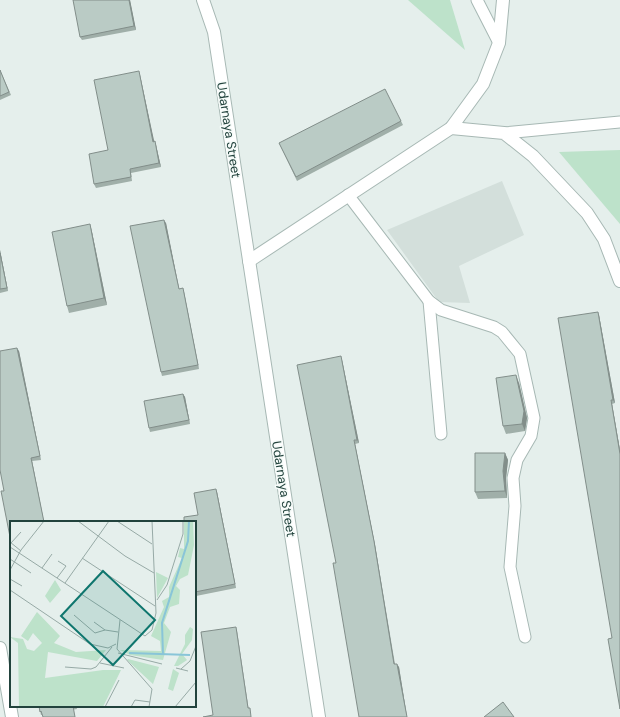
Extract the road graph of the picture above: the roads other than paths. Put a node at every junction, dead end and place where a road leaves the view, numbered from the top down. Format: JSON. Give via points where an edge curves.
{"nodes":[{"id":1,"x":203,"y":0,"type":"edge"},
{"id":2,"x":476,"y":0,"type":"edge"},
{"id":3,"x":503,"y":0,"type":"edge"},
{"id":4,"x":499,"y":43,"type":"junction"},
{"id":5,"x":620,"y":122,"type":"edge"},
{"id":6,"x":451,"y":128,"type":"junction"},
{"id":7,"x":504,"y":133,"type":"junction"},
{"id":8,"x":348,"y":195,"type":"junction"},
{"id":9,"x":249,"y":261,"type":"junction"},
{"id":10,"x":620,"y":281,"type":"edge"},
{"id":11,"x":429,"y":301,"type":"junction"},
{"id":12,"x":441,"y":434,"type":"dead end"},
{"id":13,"x":525,"y":637,"type":"dead end"},
{"id":14,"x":0,"y":648,"type":"edge"},
{"id":15,"x":10,"y":706,"type":"edge"},
{"id":16,"x":10,"y":707,"type":"edge"},
{"id":17,"x":12,"y":717,"type":"edge"},
{"id":18,"x":319,"y":717,"type":"edge"}],
"edges":[{"from":1,"to":9,"type":"street","name":"Udarnaya Street","via":[[214,32]]},
{"from":2,"to":4,"type":"lane"},
{"from":3,"to":4,"type":"street"},
{"from":4,"to":6,"type":"street","via":[[483,84]]},
{"from":5,"to":7,"type":"lane"},
{"from":6,"to":7,"type":"street"},
{"from":6,"to":8,"type":"street"},
{"from":7,"to":10,"type":"street","via":[[533,156],[587,213],[604,239]]},
{"from":8,"to":9,"type":"street"},
{"from":8,"to":11,"type":"lane"},
{"from":9,"to":18,"type":"street","name":"Udarnaya Street"},
{"from":11,"to":12,"type":"lane"},
{"from":11,"to":13,"type":"lane","via":[[441,310],[494,327],[502,332],[520,354],[534,418],[531,436],[518,460],[513,478],[515,506],[510,567]]},
{"from":14,"to":15,"type":"street"},
{"from":16,"to":17,"type":"street"}]}
